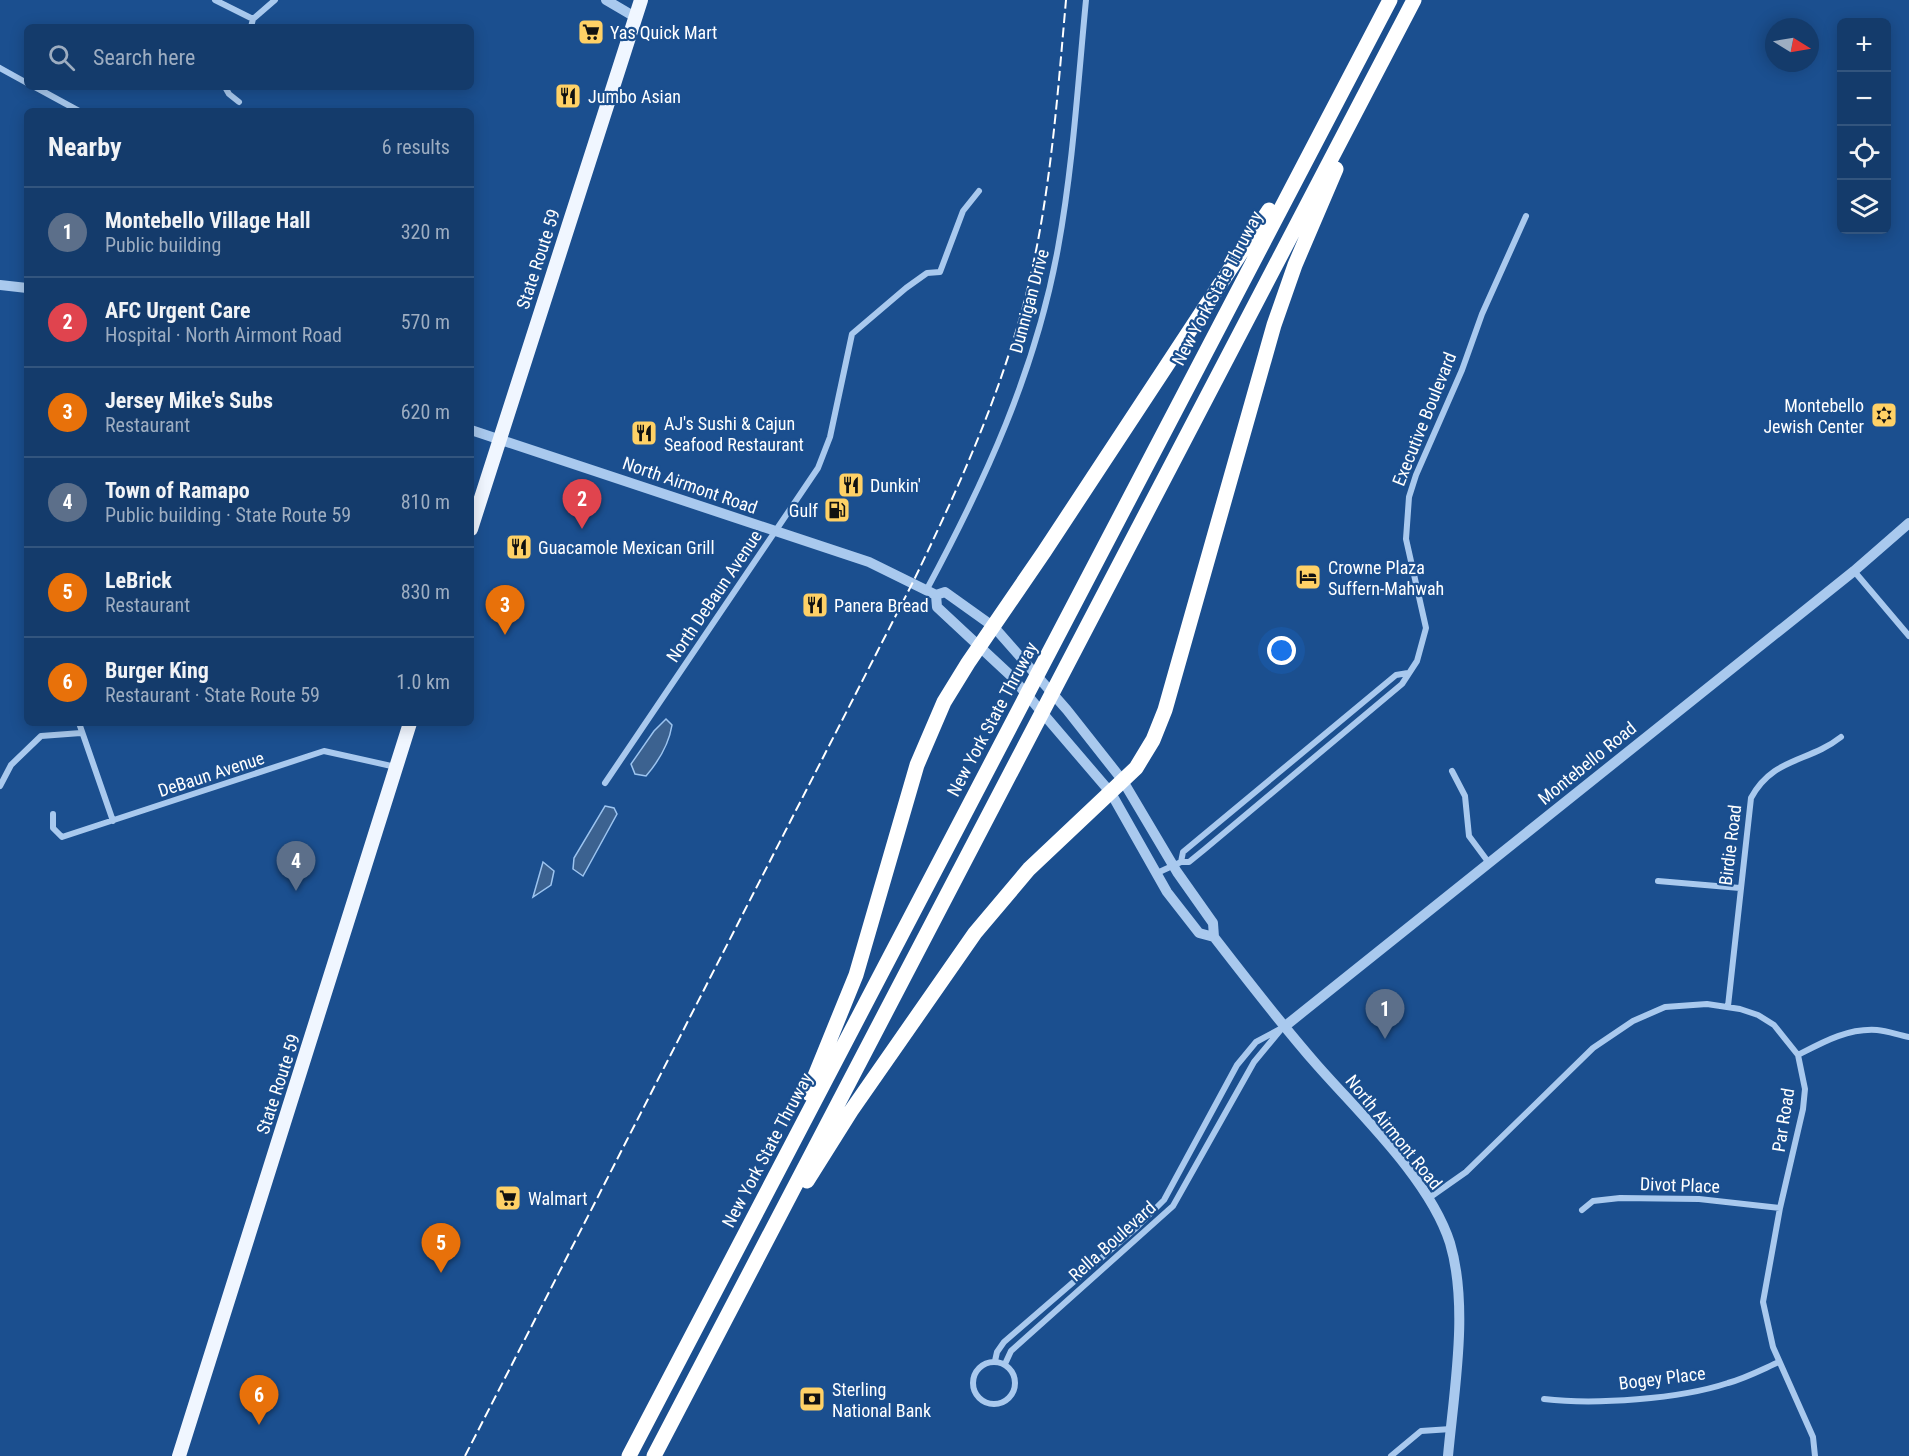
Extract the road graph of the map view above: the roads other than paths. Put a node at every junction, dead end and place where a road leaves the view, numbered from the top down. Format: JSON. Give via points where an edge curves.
{"nodes":[{"id":1,"x":215,"y":0,"type":"edge"},
{"id":2,"x":275,"y":0,"type":"edge"},
{"id":3,"x":606,"y":0,"type":"edge"},
{"id":4,"x":641,"y":0,"type":"edge"},
{"id":5,"x":1086,"y":0,"type":"edge"},
{"id":6,"x":1389,"y":0,"type":"edge"},
{"id":7,"x":1414,"y":0,"type":"edge"},
{"id":8,"x":635,"y":17,"type":"junction"},
{"id":9,"x":253,"y":19,"type":"junction"},
{"id":10,"x":252,"y":24,"type":"edge"},
{"id":11,"x":0,"y":68,"type":"edge"},
{"id":12,"x":24,"y":81,"type":"edge"},
{"id":13,"x":40,"y":90,"type":"edge"},
{"id":14,"x":227,"y":90,"type":"edge"},
{"id":15,"x":1338,"y":99,"type":"junction"},
{"id":16,"x":239,"y":102,"type":"dead end"},
{"id":17,"x":74,"y":108,"type":"edge"},
{"id":18,"x":978,"y":190,"type":"dead end"},
{"id":19,"x":1526,"y":216,"type":"dead end"},
{"id":20,"x":0,"y":285,"type":"edge"},
{"id":21,"x":24,"y":288,"type":"edge"},
{"id":22,"x":474,"y":431,"type":"edge"},
{"id":23,"x":499,"y":439,"type":"junction"},
{"id":24,"x":474,"y":519,"type":"edge"},
{"id":25,"x":1909,"y":523,"type":"edge"},
{"id":26,"x":775,"y":531,"type":"junction"},
{"id":27,"x":1854,"y":571,"type":"junction"},
{"id":28,"x":931,"y":592,"type":"junction"},
{"id":29,"x":994,"y":627,"type":"junction"},
{"id":30,"x":1909,"y":636,"type":"edge"},
{"id":31,"x":980,"y":646,"type":"junction"},
{"id":32,"x":1408,"y":673,"type":"junction"},
{"id":33,"x":80,"y":726,"type":"edge"},
{"id":34,"x":409,"y":726,"type":"edge"},
{"id":35,"x":81,"y":733,"type":"junction"},
{"id":36,"x":1841,"y":737,"type":"dead end"},
{"id":37,"x":397,"y":767,"type":"junction"},
{"id":38,"x":1452,"y":771,"type":"dead end"},
{"id":39,"x":1124,"y":781,"type":"junction"},
{"id":40,"x":605,"y":783,"type":"dead end"},
{"id":41,"x":0,"y":786,"type":"edge"},
{"id":42,"x":1111,"y":793,"type":"junction"},
{"id":43,"x":53,"y":814,"type":"dead end"},
{"id":44,"x":114,"y":821,"type":"junction"},
{"id":45,"x":1489,"y":863,"type":"junction"},
{"id":46,"x":1177,"y":864,"type":"junction"},
{"id":47,"x":1158,"y":873,"type":"junction"},
{"id":48,"x":1658,"y":881,"type":"dead end"},
{"id":49,"x":1740,"y":888,"type":"junction"},
{"id":50,"x":1214,"y":937,"type":"junction"},
{"id":51,"x":1728,"y":1006,"type":"junction"},
{"id":52,"x":1284,"y":1027,"type":"junction"},
{"id":53,"x":1909,"y":1037,"type":"edge"},
{"id":54,"x":1798,"y":1055,"type":"junction"},
{"id":55,"x":1204,"y":1127,"type":"junction"},
{"id":56,"x":1213,"y":1132,"type":"junction"},
{"id":57,"x":1165,"y":1198,"type":"junction"},
{"id":58,"x":1429,"y":1198,"type":"junction"},
{"id":59,"x":1173,"y":1206,"type":"junction"},
{"id":60,"x":1780,"y":1208,"type":"junction"},
{"id":61,"x":1582,"y":1210,"type":"dead end"},
{"id":62,"x":1064,"y":1291,"type":"junction"},
{"id":63,"x":715,"y":1292,"type":"junction"},
{"id":64,"x":1070,"y":1299,"type":"junction"},
{"id":65,"x":734,"y":1302,"type":"junction"},
{"id":66,"x":995,"y":1361,"type":"junction"},
{"id":67,"x":1779,"y":1362,"type":"junction"},
{"id":68,"x":1005,"y":1364,"type":"junction"},
{"id":69,"x":1544,"y":1399,"type":"dead end"},
{"id":70,"x":1451,"y":1429,"type":"junction"},
{"id":71,"x":179,"y":1456,"type":"edge"},
{"id":72,"x":629,"y":1456,"type":"edge"},
{"id":73,"x":654,"y":1456,"type":"edge"},
{"id":74,"x":1391,"y":1456,"type":"edge"},
{"id":75,"x":1448,"y":1456,"type":"edge"},
{"id":76,"x":1815,"y":1456,"type":"edge"}],
"edges":[{"from":1,"to":9,"type":"street"},
{"from":2,"to":9,"type":"street"},
{"from":3,"to":8,"type":"street"},
{"from":4,"to":8,"type":"main road","name":"State Route 59"},
{"from":5,"to":28,"type":"street","name":"Dunnigan Drive","via":[[1065,202],[1043,314],[999,445]]},
{"from":6,"to":15,"type":"highway","name":"New York State Thruway"},
{"from":7,"to":39,"type":"highway","via":[[1295,265],[1265,356],[1160,726],[1146,754]]},
{"from":7,"to":65,"type":"highway"},
{"from":8,"to":23,"type":"main road","name":"State Route 59"},
{"from":9,"to":10,"type":"street"},
{"from":11,"to":12,"type":"street"},
{"from":13,"to":17,"type":"street"},
{"from":14,"to":16,"type":"street"},
{"from":15,"to":29,"type":"highway","via":[[1231,270]]},
{"from":15,"to":63,"type":"highway","name":"New York State Thruway"},
{"from":18,"to":26,"type":"street","name":"North DeBaun Avenue","via":[[963,210],[940,272],[927,273],[852,334],[830,437],[818,468]]},
{"from":19,"to":32,"type":"street","name":"Executive Boulevard","via":[[1482,314],[1409,498],[1406,539],[1426,628],[1417,661]]},
{"from":20,"to":21,"type":"street"},
{"from":22,"to":23,"type":"street","name":"North Airmont Road"},
{"from":23,"to":24,"type":"main road","name":"State Route 59"},
{"from":23,"to":26,"type":"street","name":"North Airmont Road"},
{"from":25,"to":27,"type":"street","name":"Montebello Road"},
{"from":26,"to":28,"type":"street","name":"North Airmont Road","via":[[869,562]]},
{"from":26,"to":40,"type":"street","name":"North DeBaun Avenue"},
{"from":27,"to":30,"type":"street"},
{"from":27,"to":45,"type":"street","name":"Montebello Road"},
{"from":28,"to":29,"type":"street","name":"North Airmont Road","via":[[945,592]]},
{"from":28,"to":31,"type":"street","name":"North Airmont Road","via":[[937,607]]},
{"from":29,"to":31,"type":"highway"},
{"from":29,"to":39,"type":"street","name":"North Airmont Road"},
{"from":31,"to":42,"type":"street","name":"North Airmont Road","via":[[1010,675]]},
{"from":31,"to":63,"type":"highway","via":[[955,683],[924,745],[844,1010]]},
{"from":32,"to":46,"type":"street","name":"Executive Boulevard","via":[[1402,684],[1190,862]]},
{"from":32,"to":46,"type":"street","via":[[1396,675],[1183,852]]},
{"from":33,"to":35,"type":"street"},
{"from":34,"to":37,"type":"main road","name":"State Route 59"},
{"from":35,"to":41,"type":"street","via":[[41,736],[11,765]]},
{"from":35,"to":44,"type":"street"},
{"from":36,"to":49,"type":"street","name":"Birdie Road","via":[[1823,749],[1794,759],[1760,781],[1751,798]]},
{"from":37,"to":44,"type":"street","name":"DeBaun Avenue","via":[[324,751]]},
{"from":37,"to":71,"type":"main road","name":"State Route 59"},
{"from":38,"to":45,"type":"street","via":[[1465,796],[1469,836]]},
{"from":39,"to":42,"type":"highway"},
{"from":39,"to":46,"type":"street","name":"North Airmont Road"},
{"from":42,"to":47,"type":"street","name":"North Airmont Road"},
{"from":42,"to":65,"type":"highway","via":[[1029,869],[975,933],[851,1111]]},
{"from":43,"to":44,"type":"street","name":"DeBaun Avenue","via":[[53,828],[62,837]]},
{"from":45,"to":52,"type":"street","name":"Montebello Road"},
{"from":46,"to":47,"type":"street","name":"Executive Boulevard"},
{"from":46,"to":50,"type":"street","name":"North Airmont Road","via":[[1213,923]]},
{"from":47,"to":50,"type":"street","name":"North Airmont Road","via":[[1167,892],[1199,933]]},
{"from":48,"to":49,"type":"street"},
{"from":49,"to":51,"type":"street","name":"Birdie Road"},
{"from":50,"to":52,"type":"street","name":"North Airmont Road"},
{"from":51,"to":54,"type":"street","name":"Par Road","via":[[1758,1015],[1774,1025]]},
{"from":51,"to":58,"type":"street","name":"Par Road","via":[[1665,1007],[1615,1032],[1593,1048],[1466,1172]]},
{"from":52,"to":55,"type":"street","name":"Rella Boulevard","via":[[1256,1042],[1243,1057]]},
{"from":52,"to":56,"type":"street","name":"Rella Boulevard","via":[[1254,1062]]},
{"from":52,"to":58,"type":"street","name":"North Airmont Road"},
{"from":53,"to":54,"type":"street","via":[[1878,1030],[1858,1031],[1824,1041]]},
{"from":54,"to":60,"type":"street","name":"Par Road","via":[[1805,1089],[1803,1109]]},
{"from":55,"to":56,"type":"street"},
{"from":55,"to":57,"type":"street","name":"Rella Boulevard"},
{"from":56,"to":59,"type":"street","name":"Rella Boulevard"},
{"from":57,"to":59,"type":"street","name":"Rella Boulevard"},
{"from":57,"to":62,"type":"street","name":"Rella Boulevard"},
{"from":58,"to":70,"type":"street","name":"North Airmont Road","via":[[1450,1244],[1458,1288]]},
{"from":59,"to":64,"type":"street","name":"Rella Boulevard"},
{"from":60,"to":61,"type":"street","name":"Divot Place","via":[[1699,1199],[1620,1198],[1593,1201]]},
{"from":60,"to":67,"type":"street","name":"Par Road","via":[[1763,1302]]},
{"from":62,"to":64,"type":"street","name":"Rella Boulevard"},
{"from":62,"to":66,"type":"street","name":"Rella Boulevard","via":[[1004,1342]]},
{"from":63,"to":72,"type":"highway","name":"New York State Thruway"},
{"from":64,"to":68,"type":"street","name":"Rella Boulevard","via":[[1011,1351]]},
{"from":65,"to":73,"type":"highway"},
{"from":66,"to":68,"type":"street"},
{"from":66,"to":68,"type":"street","name":"Rella Boulevard","via":[[981,1365],[973,1377],[975,1393],[986,1403],[1000,1403],[1014,1389],[1013,1374]]},
{"from":67,"to":69,"type":"street","name":"Bogey Place","via":[[1729,1383],[1694,1392],[1577,1403]]},
{"from":67,"to":76,"type":"street","name":"Par Road","via":[[1813,1437]]},
{"from":70,"to":74,"type":"street","via":[[1421,1431]]},
{"from":70,"to":75,"type":"street","name":"North Airmont Road"}]}
